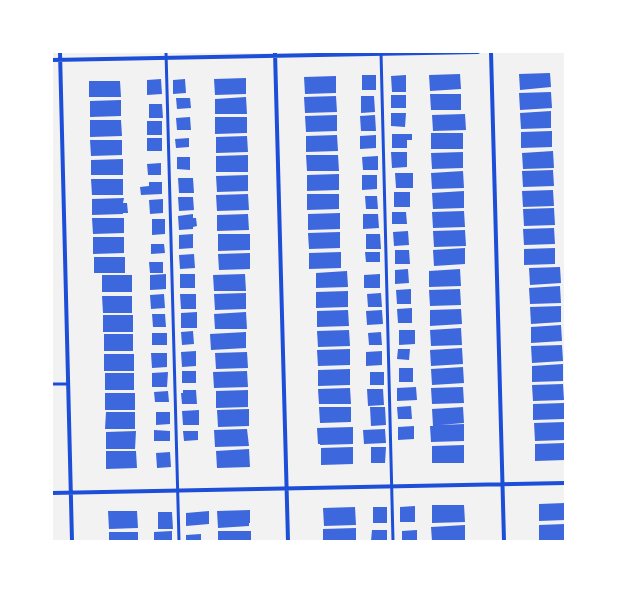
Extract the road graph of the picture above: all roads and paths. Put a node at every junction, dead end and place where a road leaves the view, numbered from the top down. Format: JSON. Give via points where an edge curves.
{"nodes":[{"id":1,"x":60,"y":52,"type":"edge"},
{"id":2,"x":166,"y":52,"type":"edge"},
{"id":3,"x":478,"y":52,"type":"edge"},
{"id":4,"x":491,"y":52,"type":"edge"},
{"id":5,"x":381,"y":53,"type":"edge"},
{"id":6,"x":275,"y":54,"type":"edge"},
{"id":7,"x":166,"y":58,"type":"junction"},
{"id":8,"x":52,"y":60,"type":"edge"},
{"id":9,"x":60,"y":60,"type":"junction"},
{"id":10,"x":52,"y":384,"type":"edge"},
{"id":11,"x":68,"y":384,"type":"junction"},
{"id":12,"x":565,"y":483,"type":"edge"},
{"id":13,"x":502,"y":484,"type":"junction"},
{"id":14,"x":391,"y":486,"type":"junction"},
{"id":15,"x":286,"y":488,"type":"junction"},
{"id":16,"x":178,"y":490,"type":"junction"},
{"id":17,"x":52,"y":492,"type":"edge"},
{"id":18,"x":71,"y":492,"type":"junction"},
{"id":19,"x":72,"y":541,"type":"edge"},
{"id":20,"x":179,"y":541,"type":"edge"},
{"id":21,"x":288,"y":541,"type":"edge"},
{"id":22,"x":393,"y":541,"type":"edge"},
{"id":23,"x":504,"y":541,"type":"edge"}],
"edges":[{"from":1,"to":9,"type":"street"},
{"from":2,"to":7,"type":"lane"},
{"from":3,"to":5,"type":"street"},
{"from":4,"to":13,"type":"street"},
{"from":5,"to":6,"type":"street"},
{"from":5,"to":14,"type":"lane"},
{"from":6,"to":7,"type":"street"},
{"from":6,"to":15,"type":"street"},
{"from":7,"to":9,"type":"street"},
{"from":7,"to":16,"type":"lane"},
{"from":8,"to":9,"type":"street"},
{"from":9,"to":11,"type":"street"},
{"from":10,"to":11,"type":"lane"},
{"from":11,"to":18,"type":"street"},
{"from":12,"to":13,"type":"street"},
{"from":13,"to":14,"type":"street"},
{"from":13,"to":23,"type":"street"},
{"from":14,"to":15,"type":"street"},
{"from":14,"to":22,"type":"lane"},
{"from":15,"to":16,"type":"street"},
{"from":15,"to":21,"type":"street"},
{"from":16,"to":18,"type":"street"},
{"from":16,"to":20,"type":"lane"},
{"from":17,"to":18,"type":"street"},
{"from":18,"to":19,"type":"street"}]}
